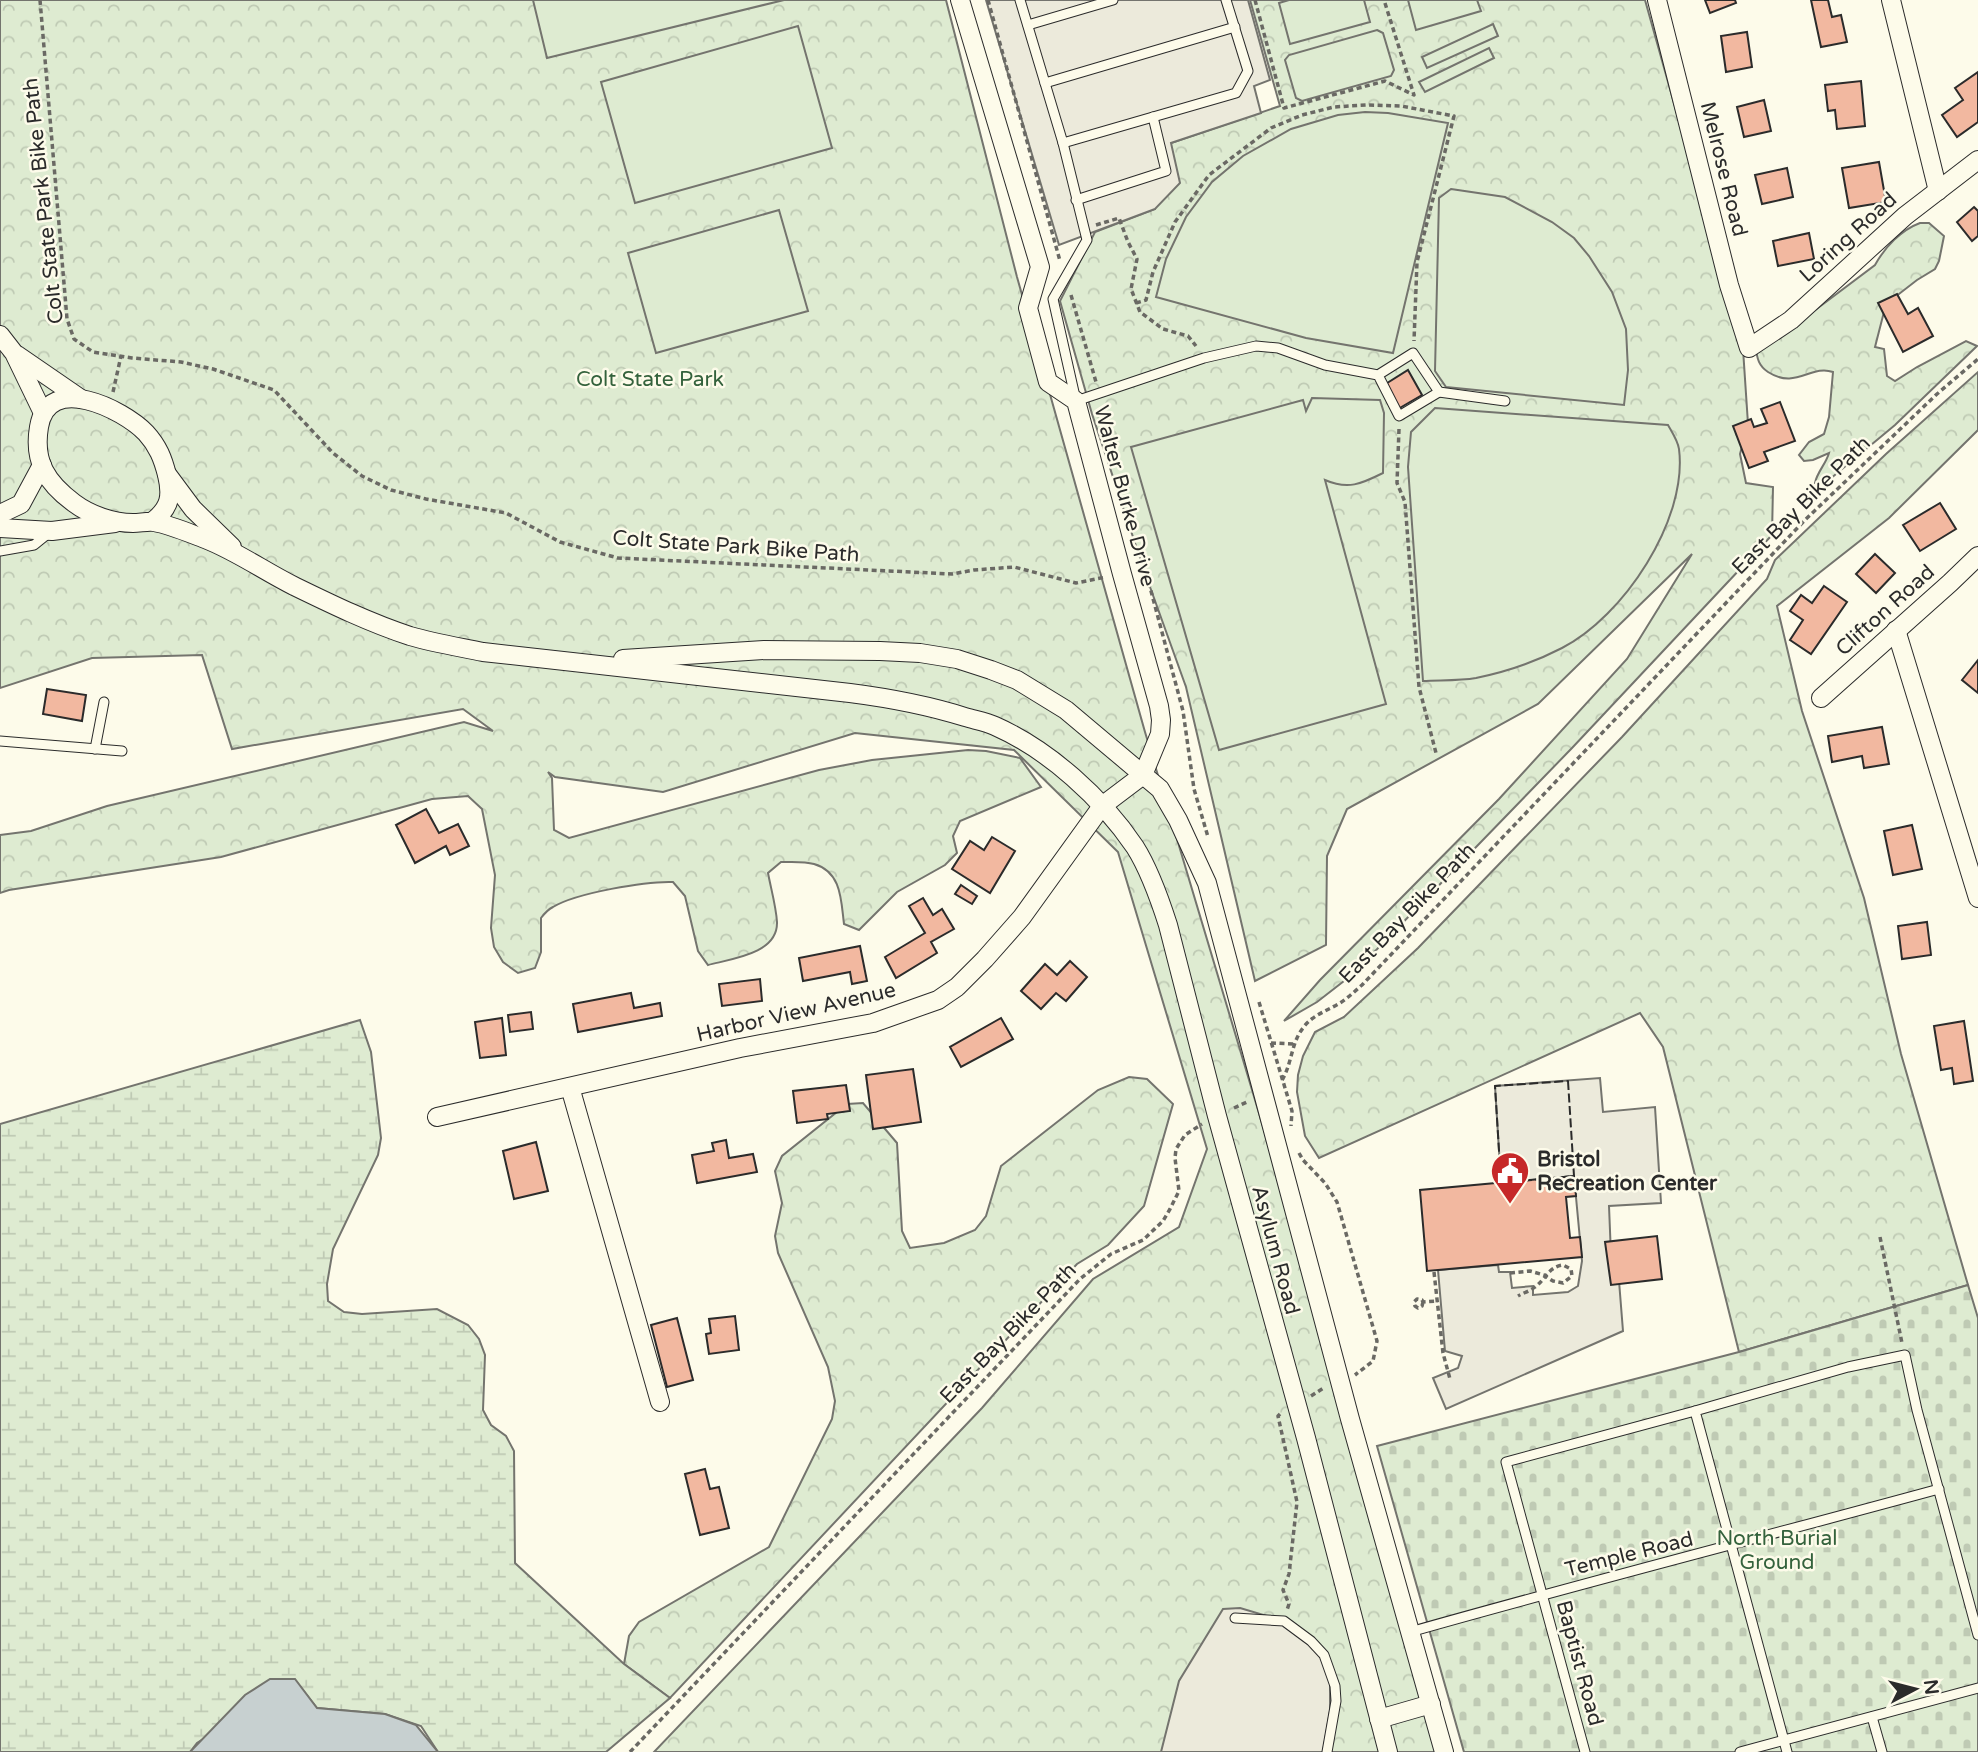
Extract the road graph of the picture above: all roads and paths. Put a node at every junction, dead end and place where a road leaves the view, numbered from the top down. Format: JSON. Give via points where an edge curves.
{"nodes":[{"id":1,"x":40,"y":0,"type":"edge"},
{"id":2,"x":960,"y":0,"type":"edge"},
{"id":3,"x":988,"y":0,"type":"edge"},
{"id":4,"x":1020,"y":0,"type":"edge"},
{"id":5,"x":1113,"y":0,"type":"edge"},
{"id":6,"x":1226,"y":0,"type":"edge"},
{"id":7,"x":1255,"y":0,"type":"edge"},
{"id":8,"x":1384,"y":0,"type":"edge"},
{"id":9,"x":1657,"y":0,"type":"edge"},
{"id":10,"x":1891,"y":0,"type":"edge"},
{"id":11,"x":1028,"y":25,"type":"junction"},
{"id":12,"x":1235,"y":27,"type":"junction"},
{"id":13,"x":1045,"y":83,"type":"junction"},
{"id":14,"x":1153,"y":117,"type":"junction"},
{"id":15,"x":1063,"y":143,"type":"junction"},
{"id":16,"x":1978,"y":160,"type":"edge"},
{"id":17,"x":1938,"y":191,"type":"junction"},
{"id":18,"x":1076,"y":200,"type":"junction"},
{"id":19,"x":1096,"y":234,"type":"dead end"},
{"id":20,"x":1065,"y":279,"type":"junction"},
{"id":21,"x":1136,"y":303,"type":"junction"},
{"id":22,"x":0,"y":335,"type":"edge"},
{"id":23,"x":1749,"y":348,"type":"joint"},
{"id":24,"x":14,"y":353,"type":"junction"},
{"id":25,"x":1413,"y":353,"type":"junction"},
{"id":26,"x":121,"y":356,"type":"junction"},
{"id":27,"x":1204,"y":358,"type":"junction"},
{"id":28,"x":1978,"y":359,"type":"edge"},
{"id":29,"x":1378,"y":374,"type":"junction"},
{"id":30,"x":1439,"y":392,"type":"junction"},
{"id":31,"x":1099,"y":394,"type":"junction"},
{"id":32,"x":81,"y":399,"type":"junction"},
{"id":33,"x":1076,"y":401,"type":"junction"},
{"id":34,"x":1505,"y":401,"type":"dead end"},
{"id":35,"x":109,"y":407,"type":"junction"},
{"id":36,"x":43,"y":413,"type":"junction"},
{"id":37,"x":1399,"y":416,"type":"junction"},
{"id":38,"x":42,"y":465,"type":"junction"},
{"id":39,"x":166,"y":474,"type":"junction"},
{"id":40,"x":0,"y":514,"type":"edge"},
{"id":41,"x":153,"y":521,"type":"junction"},
{"id":42,"x":120,"y":523,"type":"junction"},
{"id":43,"x":0,"y":528,"type":"edge"},
{"id":44,"x":52,"y":531,"type":"junction"},
{"id":45,"x":0,"y":551,"type":"edge"},
{"id":46,"x":1978,"y":556,"type":"edge"},
{"id":47,"x":242,"y":557,"type":"junction"},
{"id":48,"x":1122,"y":574,"type":"junction"},
{"id":49,"x":1896,"y":630,"type":"junction"},
{"id":50,"x":550,"y":658,"type":"junction"},
{"id":51,"x":1821,"y":698,"type":"dead end"},
{"id":52,"x":104,"y":702,"type":"dead end"},
{"id":53,"x":1183,"y":711,"type":"dead end"},
{"id":54,"x":0,"y":741,"type":"edge"},
{"id":55,"x":95,"y":749,"type":"junction"},
{"id":56,"x":122,"y":751,"type":"dead end"},
{"id":57,"x":1436,"y":753,"type":"dead end"},
{"id":58,"x":1143,"y":775,"type":"junction"},
{"id":59,"x":1102,"y":806,"type":"junction"},
{"id":60,"x":1978,"y":898,"type":"edge"},
{"id":61,"x":1272,"y":1044,"type":"dead end"},
{"id":62,"x":1295,"y":1044,"type":"junction"},
{"id":63,"x":570,"y":1087,"type":"junction"},
{"id":64,"x":1264,"y":1094,"type":"junction"},
{"id":65,"x":1217,"y":1116,"type":"junction"},
{"id":66,"x":437,"y":1117,"type":"dead end"},
{"id":67,"x":1880,"y":1237,"type":"dead end"},
{"id":68,"x":1434,"y":1272,"type":"dead end"},
{"id":69,"x":1510,"y":1273,"type":"dead end"},
{"id":70,"x":1545,"y":1276,"type":"junction"},
{"id":71,"x":1518,"y":1296,"type":"dead end"},
{"id":72,"x":1438,"y":1301,"type":"junction"},
{"id":73,"x":1423,"y":1302,"type":"dead end"},
{"id":74,"x":1905,"y":1355,"type":"junction"},
{"id":75,"x":1450,"y":1379,"type":"dead end"},
{"id":76,"x":660,"y":1402,"type":"dead end"},
{"id":77,"x":1695,"y":1410,"type":"junction"},
{"id":78,"x":1939,"y":1489,"type":"junction"},
{"id":79,"x":1731,"y":1546,"type":"junction"},
{"id":80,"x":1543,"y":1594,"type":"junction"},
{"id":81,"x":1235,"y":1618,"type":"dead end"},
{"id":82,"x":1410,"y":1632,"type":"junction"},
{"id":83,"x":1978,"y":1635,"type":"edge"},
{"id":84,"x":1978,"y":1688,"type":"edge"},
{"id":85,"x":1431,"y":1704,"type":"junction"},
{"id":86,"x":1872,"y":1717,"type":"junction"},
{"id":87,"x":1379,"y":1719,"type":"junction"},
{"id":88,"x":1784,"y":1740,"type":"junction"},
{"id":89,"x":630,"y":1752,"type":"edge"},
{"id":90,"x":1327,"y":1752,"type":"edge"},
{"id":91,"x":1388,"y":1752,"type":"edge"},
{"id":92,"x":1444,"y":1752,"type":"edge"},
{"id":93,"x":1585,"y":1752,"type":"edge"},
{"id":94,"x":1740,"y":1752,"type":"edge"},
{"id":95,"x":1787,"y":1752,"type":"edge"},
{"id":96,"x":1882,"y":1752,"type":"edge"}],
"edges":[{"from":1,"to":26,"type":"path","name":"Colt State Park Bike Path","via":[[67,318],[74,339],[93,352]]},
{"from":2,"to":33,"type":"street","name":"Walter Burke Drive","via":[[1040,267],[1028,307],[1048,382]]},
{"from":3,"to":20,"type":"path"},
{"from":4,"to":11,"type":"lane"},
{"from":5,"to":11,"type":"lane"},
{"from":6,"to":12,"type":"lane"},
{"from":7,"to":8,"type":"path","via":[[1284,108],[1385,82],[1414,95]]},
{"from":9,"to":23,"type":"street","name":"Melrose Road"},
{"from":10,"to":17,"type":"street"},
{"from":11,"to":13,"type":"lane"},
{"from":12,"to":13,"type":"lane"},
{"from":12,"to":14,"type":"lane","via":[[1248,71],[1236,93]]},
{"from":13,"to":15,"type":"lane"},
{"from":14,"to":15,"type":"lane"},
{"from":14,"to":18,"type":"lane","via":[[1166,171]]},
{"from":15,"to":18,"type":"lane"},
{"from":16,"to":17,"type":"street","name":"Loring Road"},
{"from":17,"to":23,"type":"street","name":"Loring Road","via":[[1791,320]]},
{"from":18,"to":20,"type":"lane","via":[[1087,240]]},
{"from":19,"to":21,"type":"path","via":[[1094,226],[1119,218],[1137,259],[1131,289]]},
{"from":20,"to":31,"type":"path"},
{"from":20,"to":33,"type":"lane","via":[[1053,299]]},
{"from":21,"to":25,"type":"path","via":[[1146,300],[1175,222],[1209,175],[1271,128],[1334,107],[1401,106],[1454,116],[1417,262]]},
{"from":21,"to":27,"type":"path","via":[[1140,312],[1163,329],[1188,337]]},
{"from":22,"to":24,"type":"street"},
{"from":24,"to":32,"type":"street"},
{"from":24,"to":36,"type":"street"},
{"from":25,"to":29,"type":"lane"},
{"from":25,"to":30,"type":"lane"},
{"from":26,"to":35,"type":"path"},
{"from":26,"to":48,"type":"path","name":"Colt State Park Bike Path","via":[[213,369],[274,390],[333,453],[362,476],[426,499],[506,513],[560,542],[618,558],[952,575],[1014,566],[1076,583]]},
{"from":27,"to":29,"type":"lane","via":[[1256,346],[1278,348],[1325,365]]},
{"from":27,"to":31,"type":"lane"},
{"from":28,"to":62,"type":"path","name":"East Bay Bike Path","via":[[1805,520],[1362,985],[1310,1019]]},
{"from":29,"to":37,"type":"lane"},
{"from":30,"to":34,"type":"lane"},
{"from":30,"to":37,"type":"lane"},
{"from":31,"to":33,"type":"lane"},
{"from":32,"to":35,"type":"street"},
{"from":32,"to":36,"type":"street","via":[[62,400]]},
{"from":33,"to":48,"type":"street","name":"Walter Burke Drive"},
{"from":35,"to":39,"type":"street","via":[[148,435],[161,454]]},
{"from":36,"to":38,"type":"street","via":[[38,432]]},
{"from":37,"to":57,"type":"path","via":[[1397,483],[1405,502],[1419,687]]},
{"from":38,"to":40,"type":"street","via":[[21,504]]},
{"from":38,"to":42,"type":"street","via":[[44,475],[73,503]]},
{"from":39,"to":41,"type":"street","via":[[170,500]]},
{"from":39,"to":47,"type":"street","via":[[193,509]]},
{"from":41,"to":42,"type":"street"},
{"from":41,"to":47,"type":"street"},
{"from":42,"to":44,"type":"street"},
{"from":43,"to":44,"type":"street"},
{"from":44,"to":45,"type":"lane","via":[[34,545]]},
{"from":46,"to":49,"type":"street","name":"Clifton Road"},
{"from":47,"to":50,"type":"street","via":[[371,622],[409,635],[483,652]]},
{"from":48,"to":53,"type":"path","via":[[1145,573]]},
{"from":48,"to":58,"type":"street","name":"Walter Burke Drive","via":[[1161,720]]},
{"from":49,"to":51,"type":"street","name":"Clifton Road"},
{"from":49,"to":60,"type":"street"},
{"from":50,"to":58,"type":"street","via":[[816,649],[957,659],[1017,680],[1050,699]]},
{"from":50,"to":59,"type":"street","via":[[850,693],[940,709],[995,726],[1026,742]]},
{"from":52,"to":55,"type":"lane"},
{"from":54,"to":55,"type":"lane"},
{"from":55,"to":56,"type":"lane"},
{"from":58,"to":59,"type":"street","name":"Harbor View Avenue"},
{"from":58,"to":64,"type":"street","name":"Asylum Road","via":[[1166,799],[1207,883]]},
{"from":59,"to":63,"type":"street","name":"Harbor View Avenue","via":[[1022,917],[985,960],[938,1000],[873,1023]]},
{"from":59,"to":65,"type":"street","name":"Asylum Road","via":[[1136,849],[1161,902]]},
{"from":61,"to":62,"type":"path"},
{"from":62,"to":64,"type":"path","name":"East Bay Bike Path","via":[[1287,1073]]},
{"from":63,"to":66,"type":"street","name":"Harbor View Avenue"},
{"from":63,"to":76,"type":"street"},
{"from":64,"to":65,"type":"path","name":"East Bay Bike Path"},
{"from":64,"to":82,"type":"street","name":"Asylum Road"},
{"from":65,"to":87,"type":"street","name":"Asylum Road"},
{"from":65,"to":89,"type":"path","name":"East Bay Bike Path","via":[[1185,1135],[1176,1149],[1179,1191],[1154,1231],[1111,1254],[1080,1279]]},
{"from":67,"to":74,"type":"path"},
{"from":68,"to":72,"type":"path"},
{"from":69,"to":70,"type":"path","via":[[1530,1271]]},
{"from":70,"to":70,"type":"path","via":[[1563,1283],[1572,1276],[1571,1269],[1563,1265]]},
{"from":70,"to":71,"type":"path"},
{"from":72,"to":73,"type":"path"},
{"from":72,"to":75,"type":"path"},
{"from":74,"to":77,"type":"lane"},
{"from":74,"to":78,"type":"lane"},
{"from":77,"to":79,"type":"lane"},
{"from":77,"to":80,"type":"lane","name":"Baptist Road","via":[[1506,1462]]},
{"from":78,"to":79,"type":"lane","name":"Temple Road"},
{"from":78,"to":83,"type":"lane"},
{"from":79,"to":80,"type":"lane","name":"Temple Road"},
{"from":79,"to":88,"type":"lane"},
{"from":80,"to":82,"type":"lane","name":"Temple Road"},
{"from":80,"to":93,"type":"lane","name":"Baptist Road"},
{"from":81,"to":90,"type":"lane","via":[[1284,1621],[1324,1656],[1336,1702]]},
{"from":82,"to":85,"type":"street","name":"Asylum Road"},
{"from":84,"to":86,"type":"lane"},
{"from":85,"to":87,"type":"street"},
{"from":85,"to":92,"type":"street","name":"Asylum Road"},
{"from":86,"to":88,"type":"lane"},
{"from":86,"to":96,"type":"lane"},
{"from":87,"to":91,"type":"street","name":"Asylum Road"},
{"from":88,"to":94,"type":"lane"},
{"from":88,"to":95,"type":"lane"}]}
